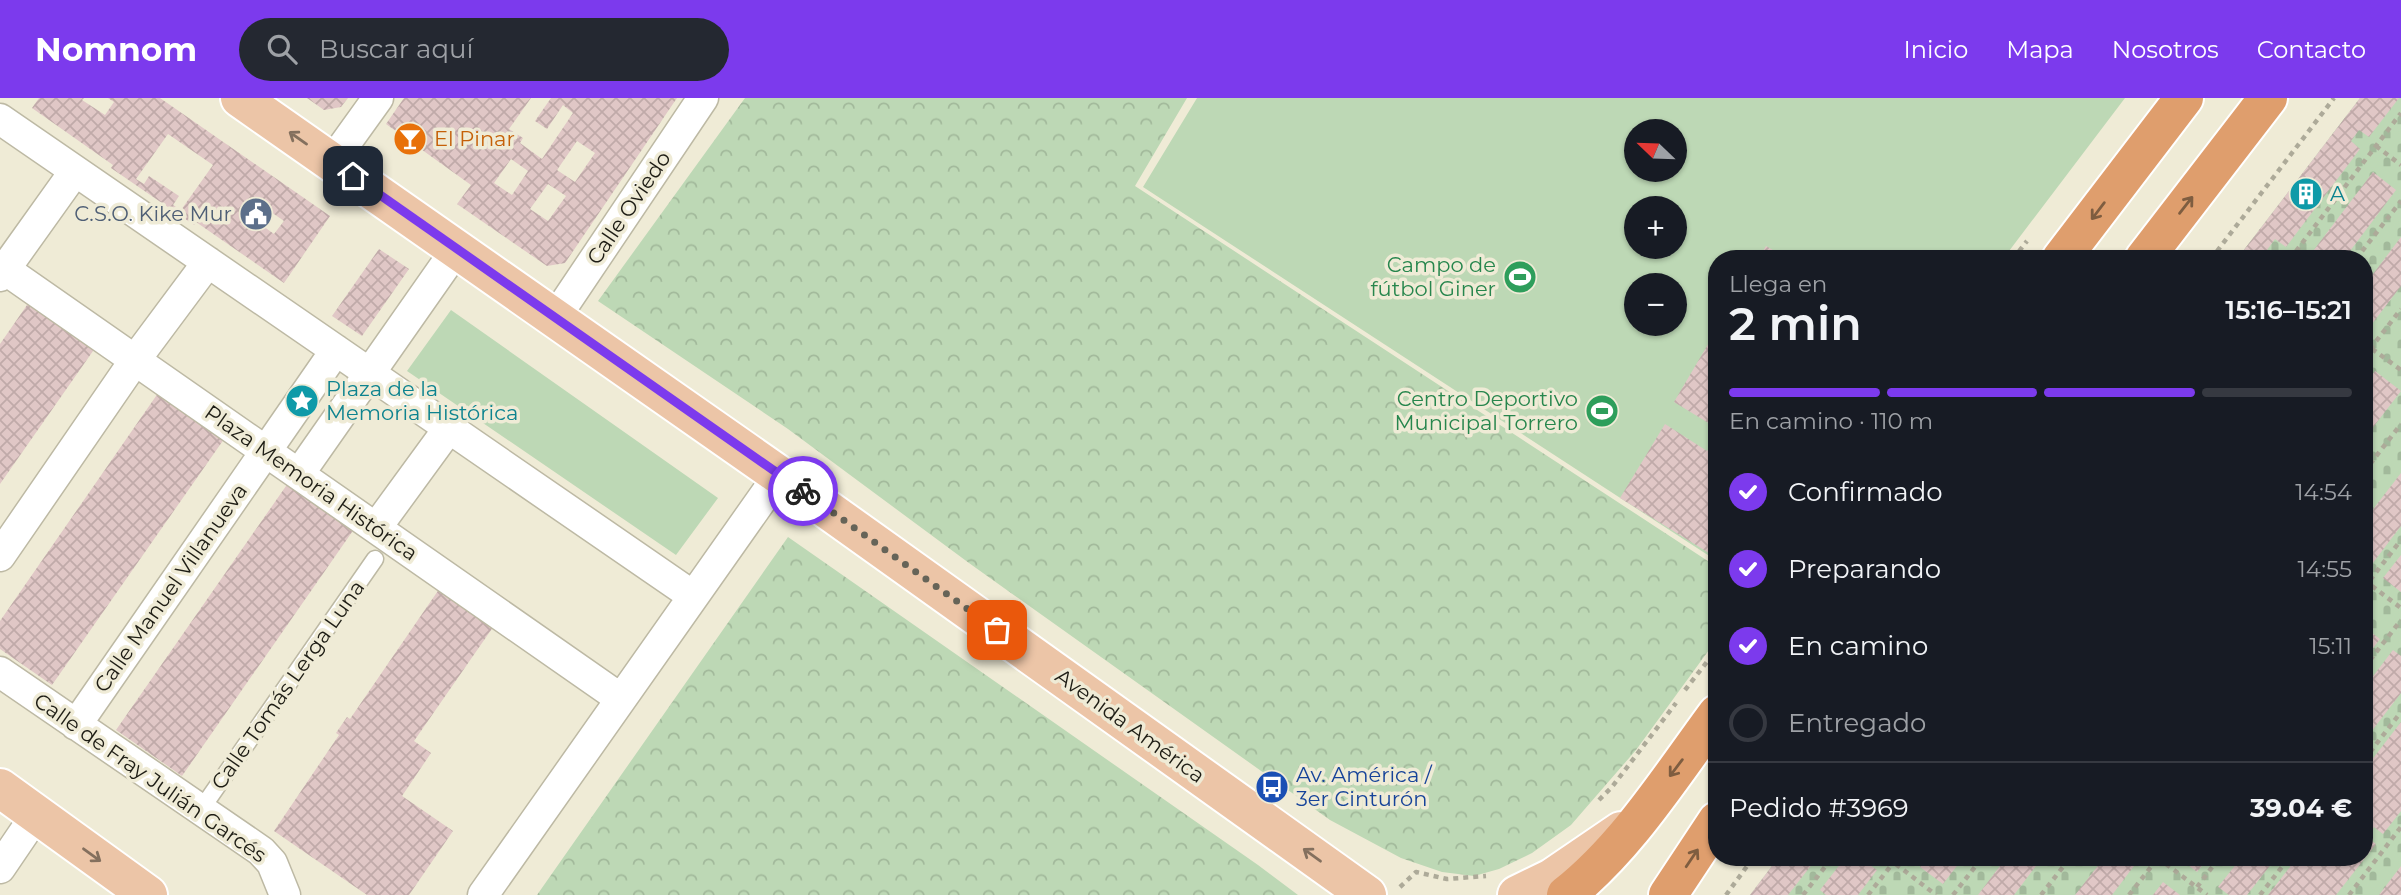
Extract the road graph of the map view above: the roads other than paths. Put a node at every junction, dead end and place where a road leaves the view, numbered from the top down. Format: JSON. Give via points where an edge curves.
{"nodes":[{"id":1,"x":240,"y":98,"type":"edge"},
{"id":2,"x":378,"y":98,"type":"edge"},
{"id":3,"x":703,"y":98,"type":"edge"},
{"id":4,"x":2184,"y":98,"type":"edge"},
{"id":5,"x":2268,"y":98,"type":"edge"},
{"id":6,"x":0,"y":119,"type":"edge"},
{"id":7,"x":332,"y":162,"type":"junction"},
{"id":8,"x":75,"y":171,"type":"junction"},
{"id":9,"x":456,"y":250,"type":"junction"},
{"id":10,"x":2069,"y":250,"type":"edge"},
{"id":11,"x":2151,"y":250,"type":"edge"},
{"id":12,"x":208,"y":262,"type":"junction"},
{"id":13,"x":2,"y":270,"type":"edge"},
{"id":14,"x":555,"y":318,"type":"junction"},
{"id":15,"x":336,"y":350,"type":"junction"},
{"id":16,"x":135,"y":360,"type":"junction"},
{"id":17,"x":370,"y":374,"type":"junction"},
{"id":18,"x":450,"y":428,"type":"junction"},
{"id":19,"x":265,"y":451,"type":"junction"},
{"id":20,"x":299,"y":474,"type":"junction"},
{"id":21,"x":779,"y":475,"type":"junction"},
{"id":22,"x":376,"y":528,"type":"junction"},
{"id":23,"x":0,"y":555,"type":"edge"},
{"id":24,"x":375,"y":559,"type":"dead end"},
{"id":25,"x":693,"y":596,"type":"dead end"},
{"id":26,"x":0,"y":672,"type":"edge"},
{"id":27,"x":621,"y":699,"type":"junction"},
{"id":28,"x":76,"y":725,"type":"junction"},
{"id":29,"x":1708,"y":726,"type":"edge"},
{"id":30,"x":0,"y":788,"type":"edge"},
{"id":31,"x":200,"y":811,"type":"junction"},
{"id":32,"x":36,"y":815,"type":"junction"},
{"id":33,"x":1635,"y":823,"type":"junction"},
{"id":34,"x":1708,"y":835,"type":"edge"},
{"id":35,"x":0,"y":868,"type":"edge"},
{"id":36,"x":1506,"y":885,"type":"edge"},
{"id":37,"x":148,"y":895,"type":"edge"},
{"id":38,"x":285,"y":895,"type":"edge"},
{"id":39,"x":483,"y":895,"type":"edge"},
{"id":40,"x":1367,"y":895,"type":"edge"},
{"id":41,"x":1566,"y":895,"type":"edge"},
{"id":42,"x":1668,"y":895,"type":"edge"}],
"edges":[{"from":7,"to":1,"type":"main road","name":"Avenida América","one_way":true},
{"from":2,"to":7,"type":"street"},
{"from":3,"to":14,"type":"street","name":"Calle Oviedo"},
{"from":4,"to":10,"type":"highway","one_way":true},
{"from":11,"to":5,"type":"highway","one_way":true},
{"from":6,"to":8,"type":"street"},
{"from":7,"to":9,"type":"main road","name":"Avenida América"},
{"from":8,"to":12,"type":"street"},
{"from":8,"to":13,"type":"street"},
{"from":9,"to":14,"type":"main road","name":"Avenida América"},
{"from":9,"to":17,"type":"street"},
{"from":12,"to":15,"type":"street"},
{"from":12,"to":16,"type":"street"},
{"from":13,"to":16,"type":"street","name":"Plaza Memoria Histórica"},
{"from":14,"to":21,"type":"main road","name":"Avenida América"},
{"from":15,"to":17,"type":"street"},
{"from":15,"to":19,"type":"street","name":"Calle Manuel Villanueva"},
{"from":16,"to":19,"type":"street","name":"Plaza Memoria Histórica"},
{"from":16,"to":23,"type":"street"},
{"from":17,"to":18,"type":"street"},
{"from":17,"to":20,"type":"street"},
{"from":18,"to":22,"type":"street"},
{"from":18,"to":25,"type":"street"},
{"from":19,"to":20,"type":"street","name":"Plaza Memoria Histórica"},
{"from":19,"to":28,"type":"street","name":"Calle Manuel Villanueva"},
{"from":20,"to":22,"type":"street","name":"Plaza Memoria Histórica"},
{"from":21,"to":27,"type":"street"},
{"from":40,"to":21,"type":"main road","name":"Avenida América","one_way":true},
{"from":22,"to":27,"type":"street","name":"Plaza Memoria Histórica"},
{"from":24,"to":31,"type":"lane","name":"Calle Tomás Lerga Luna"},
{"from":26,"to":28,"type":"street","name":"Calle de Fray Julián Garcés"},
{"from":27,"to":39,"type":"street"},
{"from":28,"to":31,"type":"street","name":"Calle de Fray Julián Garcés"},
{"from":29,"to":33,"type":"highway","one_way":true},
{"from":30,"to":32,"type":"main road"},
{"from":31,"to":38,"type":"street","name":"Calle de Fray Julián Garcés","via":[[261,851],[272,863]]},
{"from":32,"to":35,"type":"street"},
{"from":32,"to":37,"type":"main road","one_way":true},
{"from":33,"to":36,"type":"main road","via":[[1552,878]]},
{"from":33,"to":41,"type":"highway"},
{"from":42,"to":34,"type":"highway","one_way":true}]}
